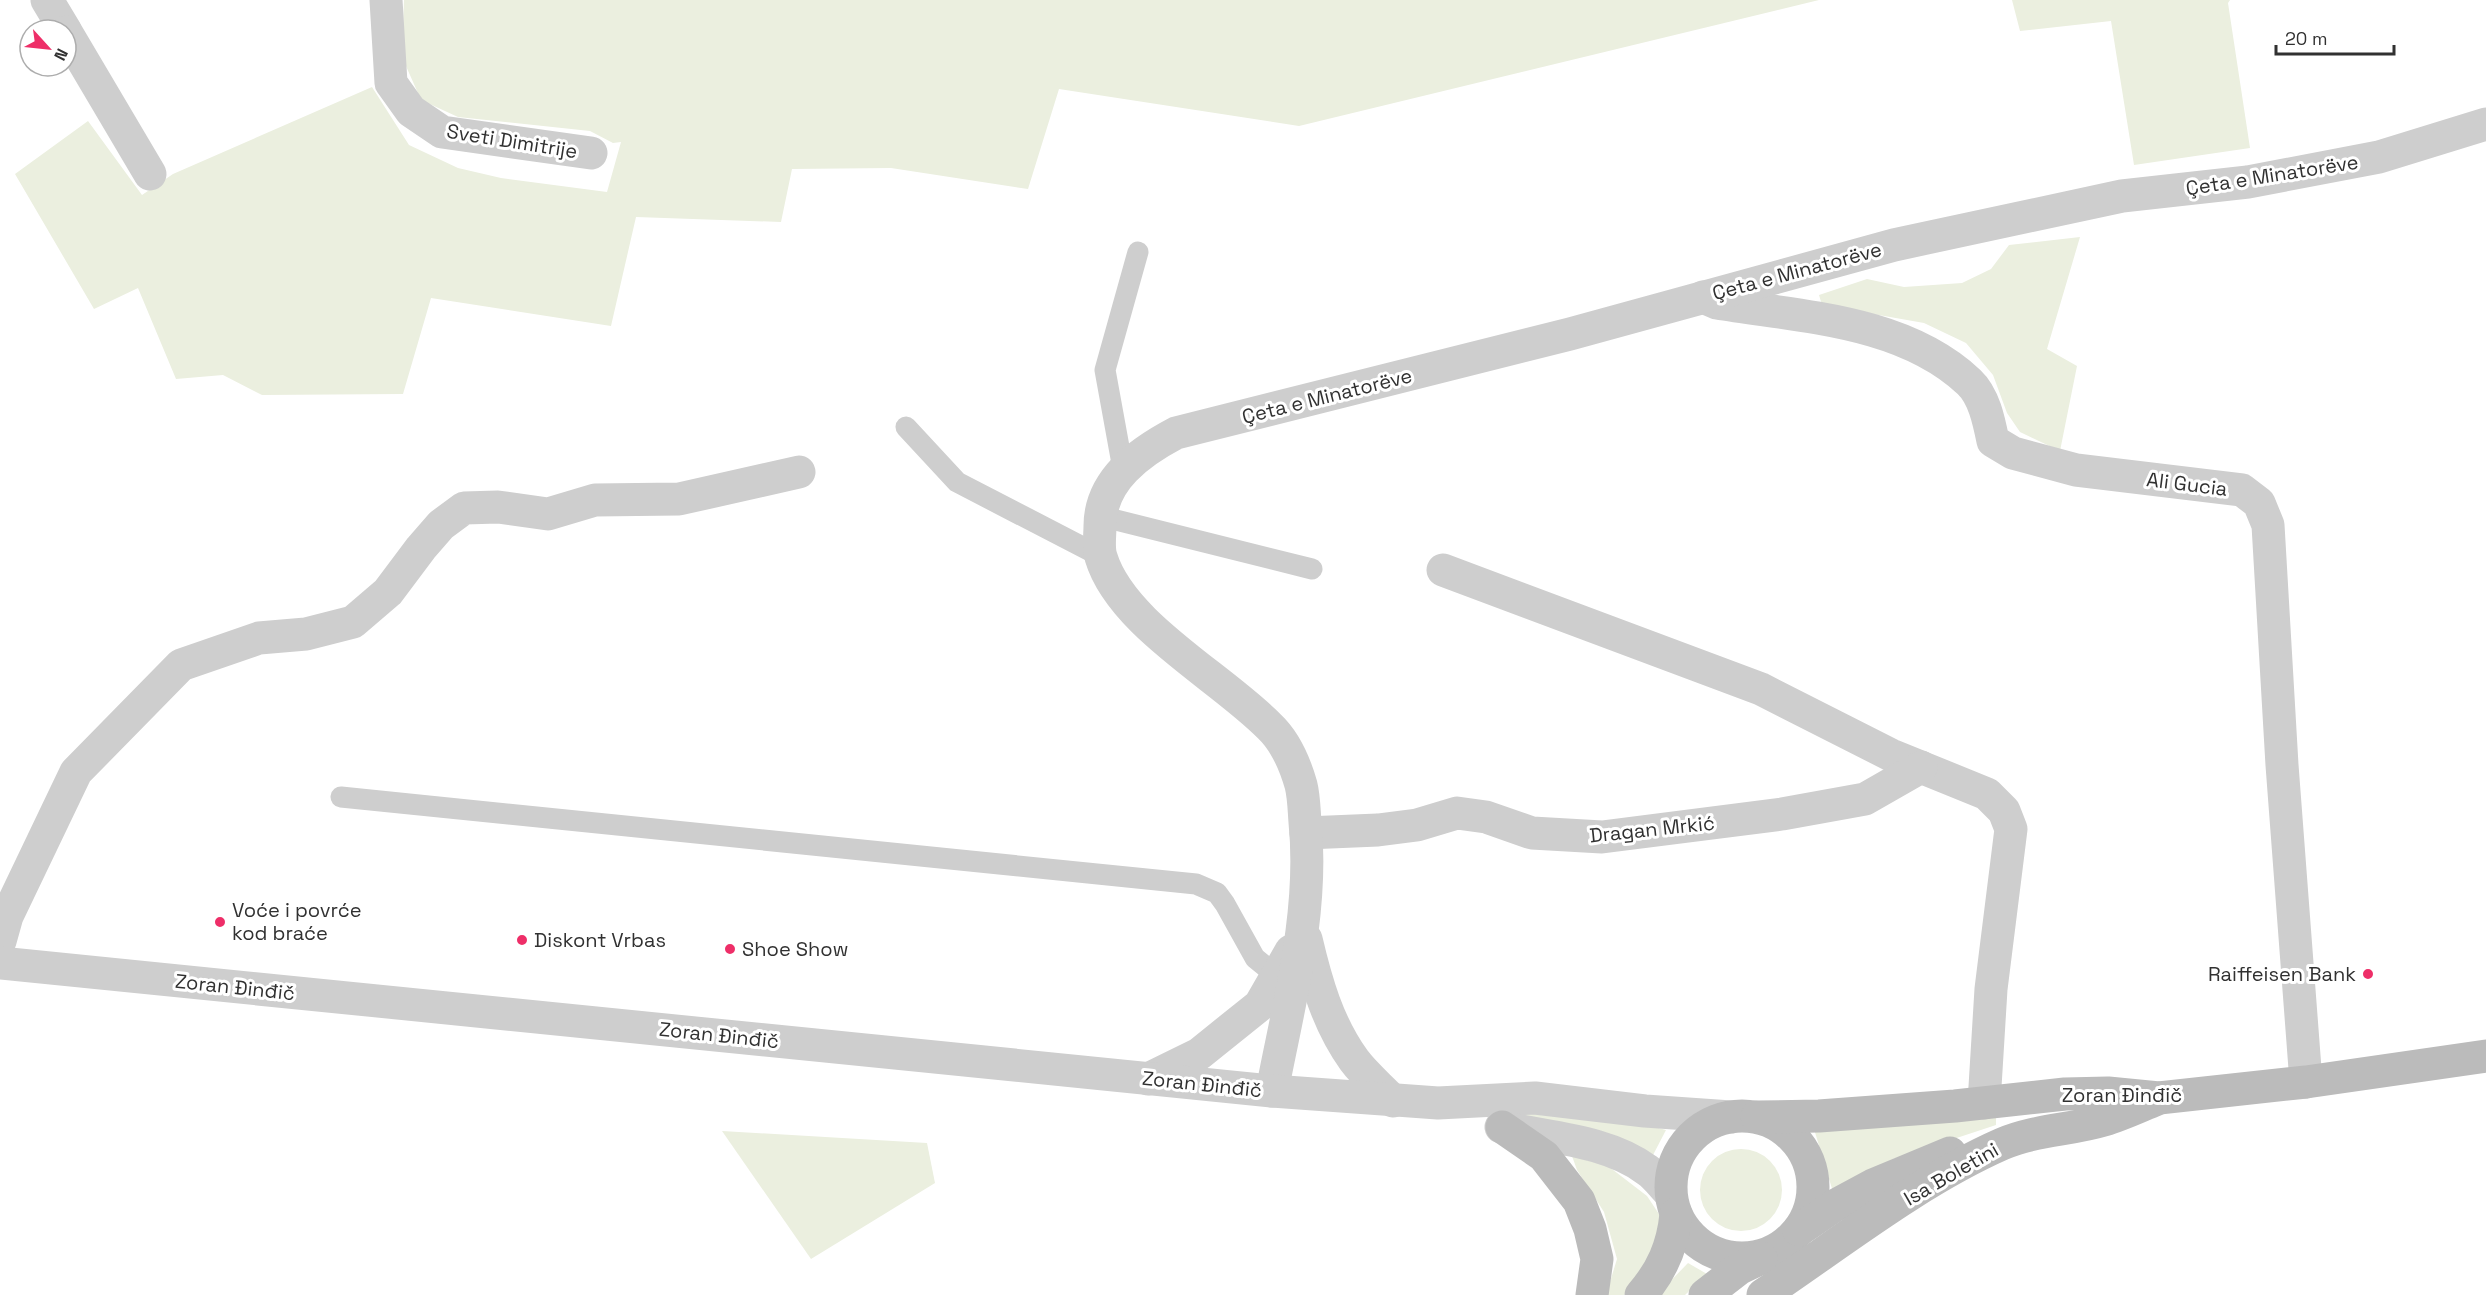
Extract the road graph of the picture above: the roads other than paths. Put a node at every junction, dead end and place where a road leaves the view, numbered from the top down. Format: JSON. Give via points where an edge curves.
{"nodes":[{"id":1,"x":47,"y":0,"type":"edge"},
{"id":2,"x":386,"y":0,"type":"edge"},
{"id":3,"x":57,"y":18,"type":"edge"},
{"id":4,"x":78,"y":53,"type":"edge"},
{"id":5,"x":2486,"y":124,"type":"edge"},
{"id":6,"x":591,"y":153,"type":"dead end"},
{"id":7,"x":150,"y":174,"type":"dead end"},
{"id":8,"x":1138,"y":252,"type":"dead end"},
{"id":9,"x":1702,"y":297,"type":"junction"},
{"id":10,"x":906,"y":427,"type":"dead end"},
{"id":11,"x":1123,"y":469,"type":"junction"},
{"id":12,"x":799,"y":472,"type":"dead end"},
{"id":13,"x":1100,"y":516,"type":"junction"},
{"id":14,"x":1100,"y":556,"type":"junction"},
{"id":15,"x":1312,"y":569,"type":"dead end"},
{"id":16,"x":1443,"y":570,"type":"dead end"},
{"id":17,"x":1921,"y":767,"type":"junction"},
{"id":18,"x":341,"y":797,"type":"dead end"},
{"id":19,"x":1306,"y":833,"type":"junction"},
{"id":20,"x":1303,"y":929,"type":"junction"},
{"id":21,"x":0,"y":941,"type":"edge"},
{"id":22,"x":0,"y":963,"type":"edge"},
{"id":23,"x":1277,"y":976,"type":"junction"},
{"id":24,"x":2486,"y":1056,"type":"edge"},
{"id":25,"x":1148,"y":1079,"type":"junction"},
{"id":26,"x":2306,"y":1082,"type":"junction"},
{"id":27,"x":1272,"y":1091,"type":"junction"},
{"id":28,"x":2159,"y":1098,"type":"junction"},
{"id":29,"x":1393,"y":1101,"type":"junction"},
{"id":30,"x":1984,"y":1102,"type":"junction"},
{"id":31,"x":1438,"y":1103,"type":"junction"},
{"id":32,"x":1744,"y":1117,"type":"junction"},
{"id":33,"x":1502,"y":1127,"type":"junction"},
{"id":34,"x":2003,"y":1144,"type":"junction"},
{"id":35,"x":1673,"y":1204,"type":"junction"},
{"id":36,"x":1799,"y":1230,"type":"junction"},
{"id":37,"x":1772,"y":1252,"type":"junction"},
{"id":38,"x":1592,"y":1295,"type":"edge"},
{"id":39,"x":1641,"y":1295,"type":"edge"},
{"id":40,"x":1705,"y":1295,"type":"edge"},
{"id":41,"x":1763,"y":1295,"type":"edge"}],
"edges":[{"from":1,"to":3,"type":"street"},
{"from":2,"to":6,"type":"street","name":"Sveti Dimitrije","via":[[391,83],[411,111],[442,132]]},
{"from":4,"to":7,"type":"street"},
{"from":5,"to":9,"type":"street","name":"Çeta e Minatorëve","via":[[2379,157],[2248,182],[2122,196],[1894,244]]},
{"from":8,"to":11,"type":"lane","via":[[1105,370]]},
{"from":9,"to":11,"type":"street","name":"Çeta e Minatorëve","via":[[1176,433],[1148,448]]},
{"from":9,"to":26,"type":"street","name":"Ali Gucia","via":[[1717,303],[1848,324],[1928,352],[1970,383],[1988,415],[1993,441],[2013,453],[2076,470],[2242,490],[2259,503],[2268,525]]},
{"from":10,"to":14,"type":"lane","via":[[957,482]]},
{"from":11,"to":13,"type":"street","name":"Çeta e Minatorëve","via":[[1108,491]]},
{"from":12,"to":21,"type":"street","via":[[680,499],[595,500],[548,514],[498,507],[464,508],[441,525],[388,592],[353,622],[259,638],[181,665],[76,772],[7,916]]},
{"from":13,"to":14,"type":"street","name":"Çeta e Minatorëve"},
{"from":13,"to":15,"type":"lane"},
{"from":14,"to":19,"type":"street","name":"Çeta e Minatorëve","via":[[1116,591],[1143,620],[1270,726],[1288,752],[1301,787]]},
{"from":16,"to":17,"type":"street","via":[[1761,689]]},
{"from":17,"to":19,"type":"street","name":"Dragan Mrkić","via":[[1865,799],[1602,837],[1532,833],[1486,817],[1457,813],[1417,825]]},
{"from":17,"to":30,"type":"street","via":[[1987,794],[2004,810],[2011,829],[1990,989]]},
{"from":18,"to":23,"type":"lane","via":[[1196,884],[1217,893],[1255,958]]},
{"from":19,"to":20,"type":"street","name":"Çeta e Minatorëve"},
{"from":20,"to":23,"type":"street","name":"Çeta e Minatorëve"},
{"from":20,"to":27,"type":"street","name":"Çeta e Minatorëve"},
{"from":20,"to":29,"type":"street","name":"Çeta e Minatorëve","via":[[1317,988],[1333,1024],[1354,1060]]},
{"from":22,"to":25,"type":"street","name":"Zoran Đinđič"},
{"from":23,"to":25,"type":"street","name":"Çeta e Minatorëve","via":[[1260,1005],[1199,1054]]},
{"from":24,"to":26,"type":"main road","name":"Zoran Đinđič"},
{"from":25,"to":27,"type":"street","name":"Zoran Đinđič"},
{"from":26,"to":28,"type":"main road","name":"Zoran Đinđič"},
{"from":27,"to":29,"type":"street","name":"Zoran Đinđič"},
{"from":28,"to":30,"type":"main road","name":"Zoran Đinđič","via":[[2076,1093]]},
{"from":28,"to":34,"type":"main road","name":"Isa Boletini","via":[[2104,1120]]},
{"from":29,"to":31,"type":"street","name":"Zoran Đinđič"},
{"from":30,"to":32,"type":"main road","name":"Zoran Đinđič","via":[[1819,1116]]},
{"from":31,"to":32,"type":"street","name":"Zoran Đinđič","via":[[1535,1098]]},
{"from":31,"to":33,"type":"street","name":"Zoran Đinđič"},
{"from":32,"to":35,"type":"main road","name":"Zoran Đinđič","via":[[1710,1123],[1693,1136],[1680,1152],[1672,1172]]},
{"from":32,"to":36,"type":"main road","name":"Zoran Đinđič","via":[[1779,1126],[1797,1142],[1809,1162],[1813,1185],[1810,1209]]},
{"from":33,"to":35,"type":"street","name":"Zoran Đinđič","via":[[1617,1154],[1649,1171]]},
{"from":33,"to":38,"type":"main road","via":[[1544,1156],[1579,1201],[1598,1259]]},
{"from":34,"to":36,"type":"main road","via":[[1946,1154],[1834,1206]]},
{"from":34,"to":41,"type":"main road","name":"Isa Boletini","via":[[1901,1201]]},
{"from":35,"to":37,"type":"main road","name":"Zoran Đinđič","via":[[1688,1234],[1705,1249],[1726,1257],[1750,1258]]},
{"from":35,"to":39,"type":"main road","via":[[1674,1237],[1664,1265]]},
{"from":36,"to":37,"type":"main road","name":"Zoran Đinđič"},
{"from":37,"to":40,"type":"main road","via":[[1740,1268]]}]}
